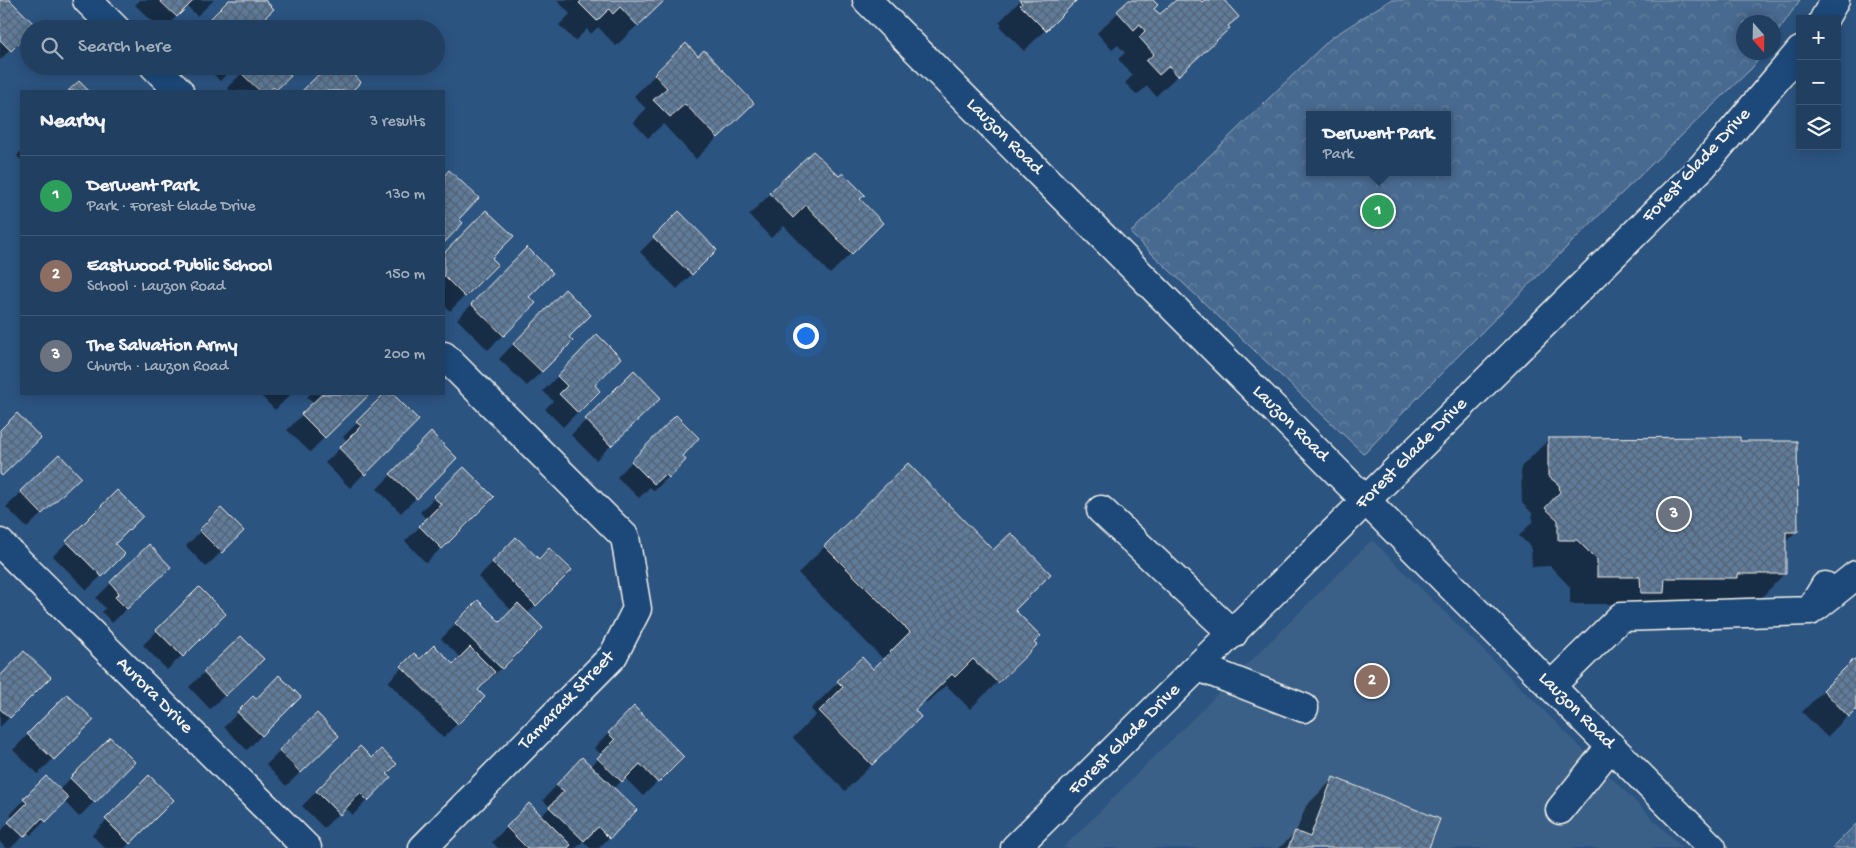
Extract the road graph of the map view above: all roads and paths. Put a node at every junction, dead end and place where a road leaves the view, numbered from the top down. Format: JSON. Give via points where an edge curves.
{"nodes":[{"id":1,"x":87,"y":0,"type":"edge"},
{"id":2,"x":867,"y":0,"type":"edge"},
{"id":3,"x":1836,"y":0,"type":"edge"},
{"id":4,"x":1827,"y":15,"type":"edge"},
{"id":5,"x":107,"y":20,"type":"edge"},
{"id":6,"x":1796,"y":56,"type":"edge"},
{"id":7,"x":163,"y":75,"type":"edge"},
{"id":8,"x":178,"y":90,"type":"edge"},
{"id":9,"x":445,"y":357,"type":"edge"},
{"id":10,"x":1365,"y":500,"type":"junction"},
{"id":11,"x":1101,"y":510,"type":"dead end"},
{"id":12,"x":0,"y":543,"type":"edge"},
{"id":13,"x":1856,"y":575,"type":"edge"},
{"id":14,"x":1825,"y":586,"type":"dead end"},
{"id":15,"x":1810,"y":611,"type":"junction"},
{"id":16,"x":1233,"y":634,"type":"junction"},
{"id":17,"x":1199,"y":667,"type":"junction"},
{"id":18,"x":1551,"y":686,"type":"junction"},
{"id":19,"x":1304,"y":708,"type":"dead end"},
{"id":20,"x":1610,"y":746,"type":"junction"},
{"id":21,"x":1560,"y":810,"type":"dead end"},
{"id":22,"x":307,"y":848,"type":"edge"},
{"id":23,"x":423,"y":848,"type":"edge"},
{"id":24,"x":1015,"y":848,"type":"edge"},
{"id":25,"x":1712,"y":848,"type":"edge"}],
"edges":[{"from":1,"to":5,"type":"street"},
{"from":2,"to":10,"type":"street","name":"Lauzon Road"},
{"from":3,"to":4,"type":"street"},
{"from":6,"to":10,"type":"street","name":"Forest Glade Drive","via":[[1703,166]]},
{"from":7,"to":8,"type":"street"},
{"from":9,"to":23,"type":"street","name":"Tamarack Street","via":[[625,537],[637,609],[613,656]]},
{"from":10,"to":16,"type":"street","name":"Forest Glade Drive"},
{"from":10,"to":18,"type":"street","name":"Lauzon Road"},
{"from":11,"to":16,"type":"street"},
{"from":12,"to":22,"type":"street","name":"Aurora Drive"},
{"from":13,"to":15,"type":"street"},
{"from":14,"to":15,"type":"street"},
{"from":15,"to":18,"type":"street","via":[[1621,617]]},
{"from":16,"to":17,"type":"street","name":"Forest Glade Drive"},
{"from":17,"to":19,"type":"street"},
{"from":17,"to":24,"type":"street","name":"Forest Glade Drive"},
{"from":18,"to":20,"type":"street","name":"Lauzon Road"},
{"from":20,"to":21,"type":"street"},
{"from":20,"to":25,"type":"street","name":"Lauzon Road"}]}
